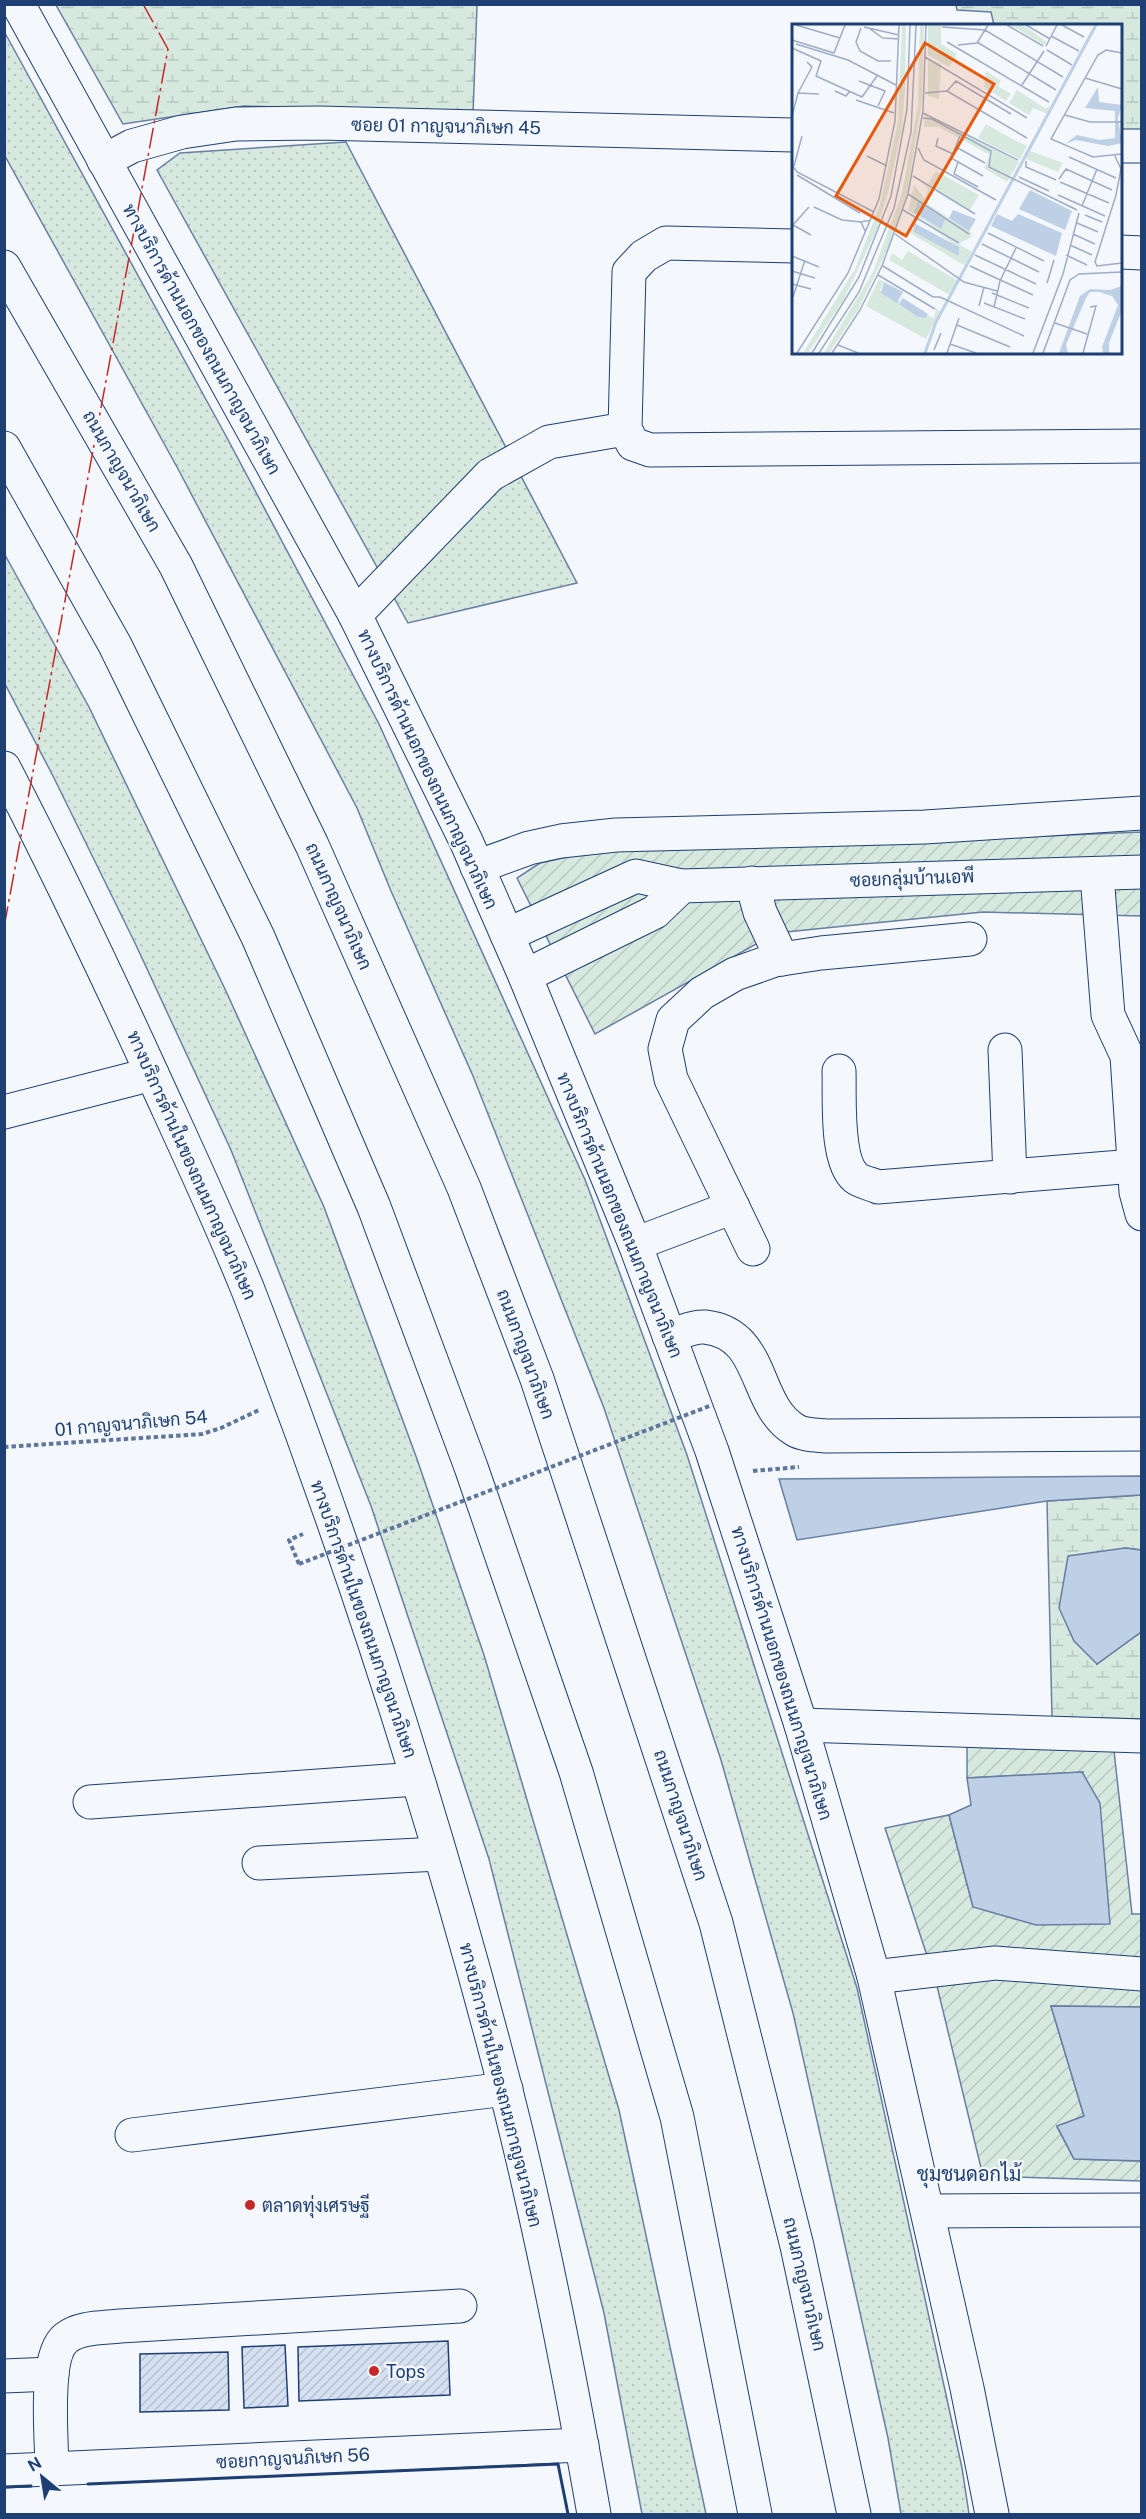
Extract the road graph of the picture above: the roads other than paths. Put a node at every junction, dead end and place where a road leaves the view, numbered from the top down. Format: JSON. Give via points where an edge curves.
{"nodes":[{"id":1,"x":18,"y":4,"type":"edge"},
{"id":2,"x":792,"y":135,"type":"edge"},
{"id":3,"x":1122,"y":146,"type":"edge"},
{"id":4,"x":1142,"y":146,"type":"edge"},
{"id":5,"x":104,"y":161,"type":"junction"},
{"id":6,"x":792,"y":246,"type":"edge"},
{"id":7,"x":1122,"y":252,"type":"edge"},
{"id":8,"x":1142,"y":253,"type":"edge"},
{"id":9,"x":4,"y":267,"type":"edge"},
{"id":10,"x":625,"y":429,"type":"junction"},
{"id":11,"x":1142,"y":446,"type":"edge"},
{"id":12,"x":4,"y":448,"type":"edge"},
{"id":13,"x":355,"y":615,"type":"junction"},
{"id":14,"x":4,"y":768,"type":"edge"},
{"id":15,"x":1142,"y":813,"type":"edge"},
{"id":16,"x":477,"y":867,"type":"junction"},
{"id":17,"x":1142,"y":873,"type":"edge"},
{"id":18,"x":1097,"y":875,"type":"junction"},
{"id":19,"x":752,"y":883,"type":"junction"},
{"id":20,"x":682,"y":886,"type":"junction"},
{"id":21,"x":507,"y":935,"type":"junction"},
{"id":22,"x":970,"y":939,"type":"dead end"},
{"id":23,"x":782,"y":959,"type":"junction"},
{"id":24,"x":525,"y":975,"type":"junction"},
{"id":25,"x":1005,"y":1050,"type":"dead end"},
{"id":26,"x":1134,"y":1056,"type":"edge"},
{"id":27,"x":839,"y":1071,"type":"dead end"},
{"id":28,"x":152,"y":1074,"type":"junction"},
{"id":29,"x":4,"y":1112,"type":"edge"},
{"id":30,"x":1134,"y":1166,"type":"junction"},
{"id":31,"x":1010,"y":1177,"type":"junction"},
{"id":32,"x":733,"y":1207,"type":"junction"},
{"id":33,"x":1142,"y":1214,"type":"edge"},
{"id":34,"x":635,"y":1244,"type":"junction"},
{"id":35,"x":753,"y":1249,"type":"dead end"},
{"id":36,"x":669,"y":1336,"type":"junction"},
{"id":37,"x":1142,"y":1434,"type":"edge"},
{"id":38,"x":801,"y":1725,"type":"junction"},
{"id":39,"x":1142,"y":1736,"type":"edge"},
{"id":40,"x":417,"y":1779,"type":"junction"},
{"id":41,"x":90,"y":1802,"type":"dead end"},
{"id":42,"x":439,"y":1854,"type":"junction"},
{"id":43,"x":259,"y":1863,"type":"dead end"},
{"id":44,"x":1142,"y":1974,"type":"edge"},
{"id":45,"x":874,"y":1977,"type":"junction"},
{"id":46,"x":506,"y":2090,"type":"junction"},
{"id":47,"x":132,"y":2135,"type":"dead end"},
{"id":48,"x":1142,"y":2210,"type":"edge"},
{"id":49,"x":928,"y":2211,"type":"junction"},
{"id":50,"x":460,"y":2306,"type":"dead end"},
{"id":51,"x":52,"y":2374,"type":"junction"},
{"id":52,"x":4,"y":2376,"type":"edge"},
{"id":53,"x":582,"y":2445,"type":"junction"},
{"id":54,"x":52,"y":2469,"type":"junction"},
{"id":55,"x":4,"y":2470,"type":"edge"},
{"id":56,"x":594,"y":2514,"type":"edge"},
{"id":57,"x":755,"y":2514,"type":"edge"},
{"id":58,"x":854,"y":2514,"type":"edge"},
{"id":59,"x":992,"y":2514,"type":"edge"}],
"edges":[{"from":1,"to":5,"type":"main road","name":"ทางบริการด้านนอกของถนนกาญจนาภิเษก"},
{"from":2,"to":5,"type":"main road","name":"ซอย 01 กาญจนาภิเษก 45","via":[[236,124],[182,132],[132,146]]},
{"from":3,"to":4,"type":"main road"},
{"from":5,"to":13,"type":"main road","name":"ทางบริการด้านนอกของถนนกาญจนาภิเษก"},
{"from":6,"to":10,"type":"main road","via":[[666,243],[636,264],[629,272]]},
{"from":7,"to":8,"type":"main road"},
{"from":9,"to":58,"type":"main road","name":"ถนนกาญจนาภิเษก","via":[[176,566],[312,844],[464,1188],[529,1358],[716,1923],[797,2246]]},
{"from":10,"to":11,"type":"main road","via":[[633,444],[650,450]]},
{"from":10,"to":13,"type":"main road","via":[[549,442],[490,475]]},
{"from":12,"to":57,"type":"main road","via":[[115,645],[258,937],[374,1207],[471,1467],[576,1772],[677,2117]]},
{"from":13,"to":16,"type":"main road","name":"ทางบริการด้านนอกของถนนกาญจนาภิเษก"},
{"from":14,"to":28,"type":"main road","name":"ทางบริการด้านในของถนนกาญจนาภิเษก","via":[[102,963]]},
{"from":15,"to":16,"type":"main road","via":[[925,827],[616,835],[529,848]]},
{"from":16,"to":21,"type":"main road","name":"ทางบริการด้านนอกของถนนกาญจนาภิเษก"},
{"from":17,"to":18,"type":"main road","name":"ซอยกลุ่มบ้านเอพี"},
{"from":18,"to":19,"type":"main road","name":"ซอยกลุ่มบ้านเอพี"},
{"from":18,"to":26,"type":"main road","via":[[1108,1015]]},
{"from":19,"to":20,"type":"main road","name":"ซอยกลุ่มบ้านเอพี"},
{"from":19,"to":23,"type":"main road","via":[[760,912]]},
{"from":20,"to":21,"type":"main road","name":"ซอยกลุ่มบ้านเอพี","via":[[636,876]]},
{"from":20,"to":24,"type":"main road","via":[[654,912]]},
{"from":21,"to":24,"type":"main road","name":"ทางบริการด้านนอกของถนนกาญจนาภิเษก"},
{"from":22,"to":23,"type":"main road"},
{"from":23,"to":32,"type":"main road","via":[[735,974],[702,993],[673,1020],[665,1049],[671,1079]]},
{"from":24,"to":34,"type":"main road","name":"ทางบริการด้านนอกของถนนกาญจนาภิเษก"},
{"from":25,"to":31,"type":"main road"},
{"from":26,"to":30,"type":"main road"},
{"from":27,"to":31,"type":"main road","via":[[842,1141],[846,1164],[856,1178],[878,1187]]},
{"from":28,"to":29,"type":"main road"},
{"from":28,"to":40,"type":"main road","name":"ทางบริการด้านในของถนนกาญจนาภิเษก","via":[[197,1170],[287,1395],[383,1667]]},
{"from":30,"to":31,"type":"main road"},
{"from":30,"to":33,"type":"main road"},
{"from":32,"to":34,"type":"main road"},
{"from":32,"to":35,"type":"main road"},
{"from":34,"to":36,"type":"main road","name":"ทางบริการด้านนอกของถนนกาญจนาภิเษก"},
{"from":36,"to":37,"type":"main road","via":[[703,1327],[729,1334],[742,1344],[774,1409],[797,1432],[826,1436]]},
{"from":36,"to":38,"type":"main road","name":"ทางบริการด้านนอกของถนนกาญจนาภิเษก","via":[[712,1451]]},
{"from":38,"to":39,"type":"main road"},
{"from":38,"to":45,"type":"main road","name":"ทางบริการด้านนอกของถนนกาญจนาภิเษก"},
{"from":40,"to":41,"type":"main road"},
{"from":40,"to":42,"type":"main road","name":"ทางบริการด้านในของถนนกาญจนาภิเษก"},
{"from":42,"to":43,"type":"main road"},
{"from":42,"to":46,"type":"main road","name":"ทางบริการด้านในของถนนกาญจนาภิเษก"},
{"from":44,"to":45,"type":"main road","via":[[995,1963]]},
{"from":45,"to":49,"type":"main road","name":"ทางบริการด้านนอกของถนนกาญจนาภิเษก"},
{"from":46,"to":47,"type":"main road"},
{"from":46,"to":53,"type":"main road","name":"ทางบริการด้านในของถนนกาญจนาภิเษก"},
{"from":48,"to":49,"type":"main road"},
{"from":49,"to":59,"type":"main road","name":"ทางบริการด้านนอกของถนนกาญจนาภิเษก"},
{"from":50,"to":51,"type":"main road","via":[[81,2330],[60,2344]]},
{"from":51,"to":52,"type":"main road"},
{"from":51,"to":54,"type":"main road"},
{"from":53,"to":54,"type":"main road","name":"ซอยกาญจนภิเษก 56"},
{"from":53,"to":56,"type":"main road","name":"ทางบริการด้านในของถนนกาญจนาภิเษก"},
{"from":54,"to":55,"type":"main road","name":"ซอยกาญจนภิเษก 56"}]}
